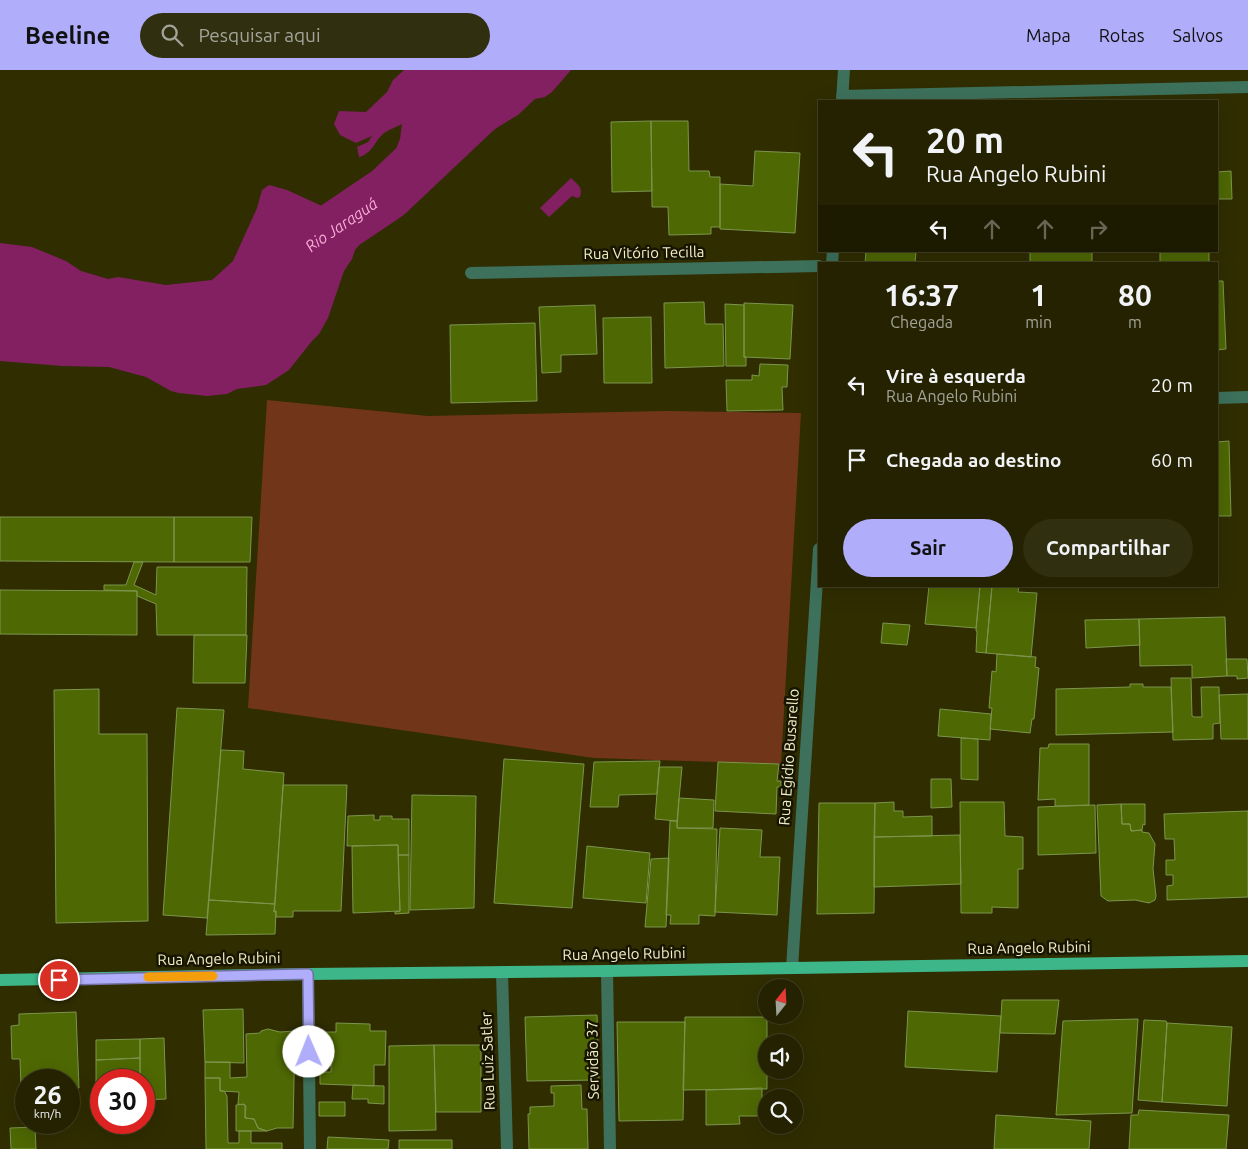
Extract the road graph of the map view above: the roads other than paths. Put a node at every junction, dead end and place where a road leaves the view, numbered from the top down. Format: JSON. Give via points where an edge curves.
{"nodes":[{"id":1,"x":844,"y":70,"type":"edge"},
{"id":2,"x":1248,"y":87,"type":"edge"},
{"id":3,"x":842,"y":99,"type":"edge"},
{"id":4,"x":818,"y":266,"type":"edge"},
{"id":5,"x":471,"y":273,"type":"dead end"},
{"id":6,"x":1248,"y":397,"type":"edge"},
{"id":7,"x":1218,"y":398,"type":"edge"},
{"id":8,"x":818,"y":564,"type":"edge"},
{"id":9,"x":1248,"y":961,"type":"edge"},
{"id":10,"x":792,"y":968,"type":"junction"},
{"id":11,"x":607,"y":971,"type":"junction"},
{"id":12,"x":502,"y":972,"type":"junction"},
{"id":13,"x":308,"y":974,"type":"junction"},
{"id":14,"x":0,"y":980,"type":"edge"},
{"id":15,"x":310,"y":1149,"type":"edge"},
{"id":16,"x":507,"y":1149,"type":"edge"},
{"id":17,"x":610,"y":1149,"type":"edge"}],
"edges":[{"from":1,"to":3,"type":"street"},
{"from":2,"to":3,"type":"street"},
{"from":4,"to":5,"type":"street","name":"Rua Vitório Tecilla"},
{"from":6,"to":7,"type":"street"},
{"from":8,"to":10,"type":"street","name":"Rua Egídio Busarello"},
{"from":9,"to":10,"type":"main road","name":"Rua Angelo Rubini"},
{"from":10,"to":11,"type":"main road","name":"Rua Angelo Rubini"},
{"from":11,"to":12,"type":"main road","name":"Rua Angelo Rubini"},
{"from":11,"to":17,"type":"street","name":"Servidão 37"},
{"from":12,"to":13,"type":"main road","name":"Rua Angelo Rubini"},
{"from":12,"to":16,"type":"street","name":"Rua Luiz Satler"},
{"from":13,"to":14,"type":"main road","name":"Rua Angelo Rubini"},
{"from":13,"to":15,"type":"street"}]}
